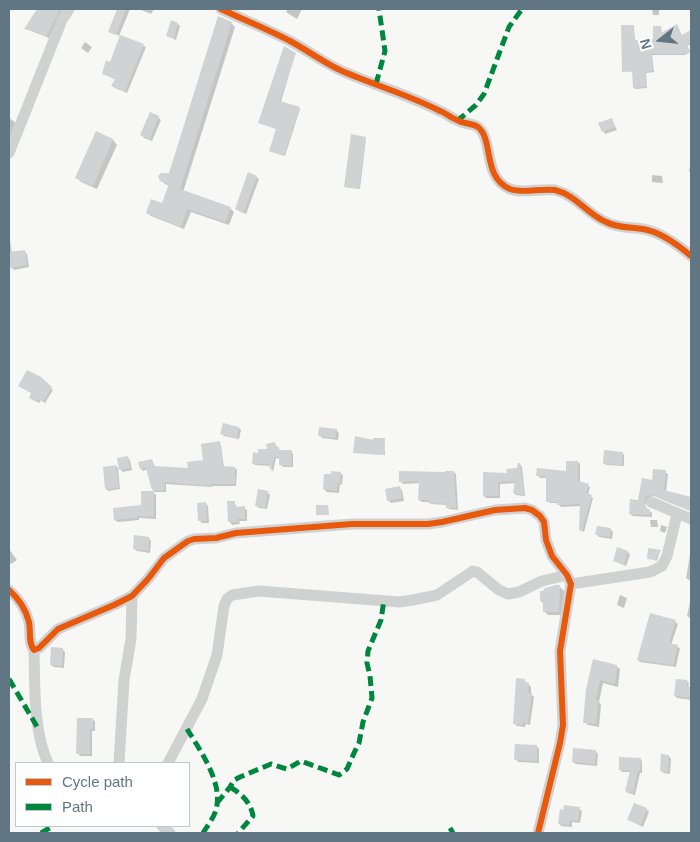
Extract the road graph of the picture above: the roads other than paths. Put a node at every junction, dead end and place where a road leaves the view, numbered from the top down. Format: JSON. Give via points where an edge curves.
{"nodes":[{"id":1,"x":69,"y":9,"type":"edge"},
{"id":2,"x":221,"y":9,"type":"edge"},
{"id":3,"x":9,"y":153,"type":"edge"},
{"id":4,"x":691,"y":256,"type":"edge"},
{"id":5,"x":651,"y":502,"type":"dead end"},
{"id":6,"x":677,"y":514,"type":"junction"},
{"id":7,"x":691,"y":519,"type":"edge"},
{"id":8,"x":569,"y":580,"type":"junction"},
{"id":9,"x":9,"y":590,"type":"edge"},
{"id":10,"x":132,"y":596,"type":"junction"},
{"id":11,"x":34,"y":650,"type":"junction"},
{"id":12,"x":48,"y":762,"type":"edge"},
{"id":13,"x":120,"y":762,"type":"edge"},
{"id":14,"x":169,"y":762,"type":"edge"},
{"id":15,"x":538,"y":833,"type":"edge"}],
"edges":[{"from":1,"to":3,"type":"street"},
{"from":2,"to":4,"type":"street","via":[[290,41],[341,70],[477,127],[483,136],[494,176],[511,189],[554,190],[566,194],[606,222],[657,233]]},
{"from":5,"to":6,"type":"street"},
{"from":6,"to":7,"type":"street"},
{"from":6,"to":8,"type":"street","via":[[667,556],[659,569],[640,574]]},
{"from":8,"to":10,"type":"street","via":[[552,556],[540,516],[525,508],[510,508],[428,524],[305,526],[194,539],[164,558]]},
{"from":8,"to":14,"type":"street","via":[[542,581],[508,594],[473,571],[437,595],[400,602],[259,591],[232,595],[225,602],[217,655],[202,699]]},
{"from":8,"to":15,"type":"street","via":[[560,651],[562,734]]},
{"from":9,"to":11,"type":"street","via":[[26,613]]},
{"from":10,"to":11,"type":"street","via":[[58,629]]},
{"from":10,"to":13,"type":"street"},
{"from":11,"to":12,"type":"street","via":[[39,730]]}]}
